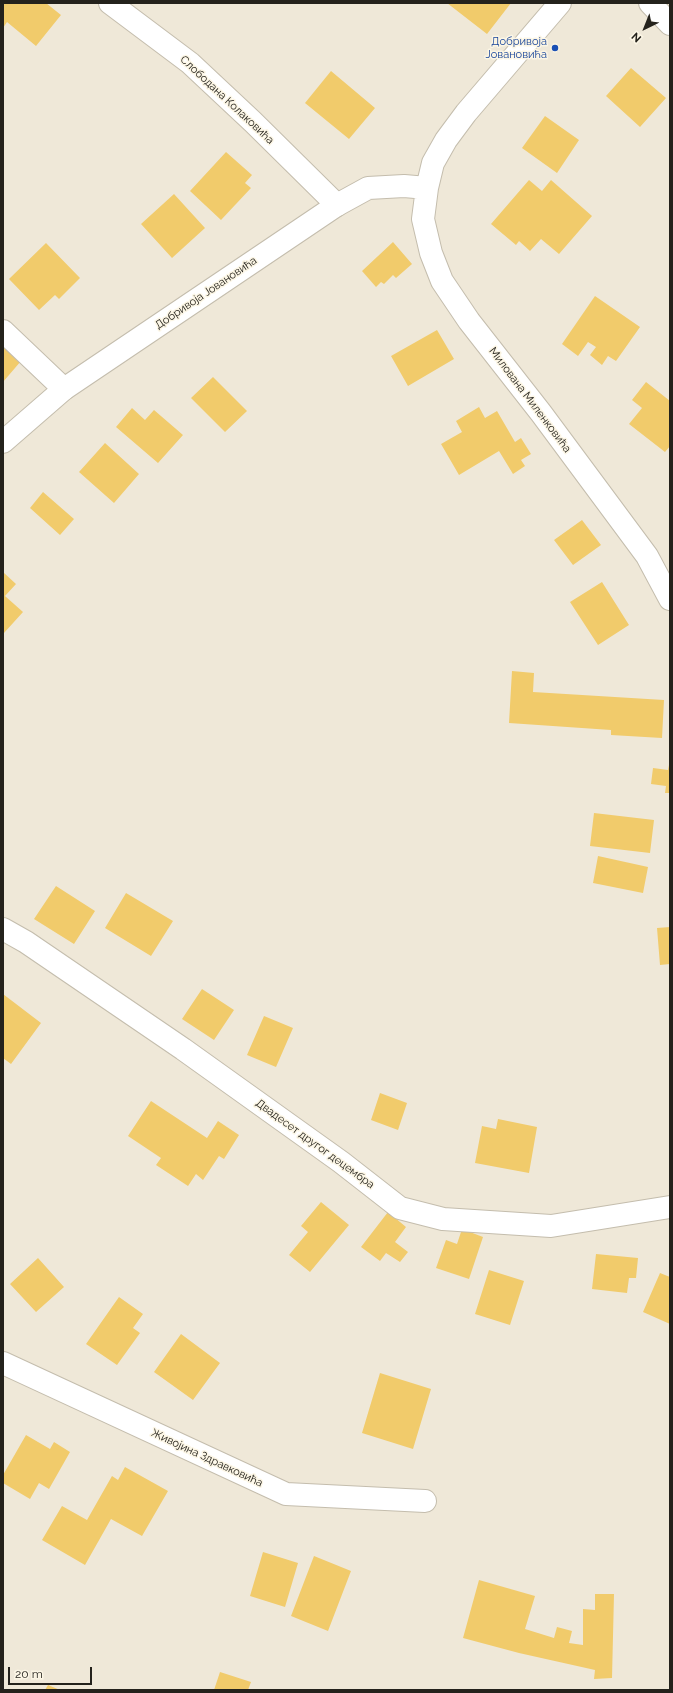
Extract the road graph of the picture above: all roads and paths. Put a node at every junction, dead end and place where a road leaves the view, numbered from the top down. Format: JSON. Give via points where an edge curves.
{"nodes":[{"id":1,"x":110,"y":3,"type":"edge"},
{"id":2,"x":560,"y":3,"type":"edge"},
{"id":3,"x":650,"y":3,"type":"edge"},
{"id":4,"x":670,"y":24,"type":"edge"},
{"id":5,"x":426,"y":188,"type":"junction"},
{"id":6,"x":337,"y":205,"type":"junction"},
{"id":7,"x":3,"y":331,"type":"edge"},
{"id":8,"x":64,"y":389,"type":"junction"},
{"id":9,"x":3,"y":442,"type":"edge"},
{"id":10,"x":670,"y":599,"type":"edge"},
{"id":11,"x":3,"y":929,"type":"edge"},
{"id":12,"x":670,"y":1206,"type":"edge"},
{"id":13,"x":3,"y":1363,"type":"edge"},
{"id":14,"x":424,"y":1501,"type":"dead end"}],
"edges":[{"from":1,"to":6,"type":"street","name":"Слободана Колаковића","via":[[190,63]]},
{"from":2,"to":5,"type":"street","name":"Милована Миленковића","via":[[446,140],[433,163]]},
{"from":3,"to":4,"type":"street"},
{"from":5,"to":6,"type":"street","name":"Добривоја Јовановића","via":[[368,188]]},
{"from":5,"to":10,"type":"street","name":"Милована Миленковића","via":[[423,219],[431,253],[442,281],[647,556]]},
{"from":6,"to":8,"type":"street","name":"Добривоја Јовановића"},
{"from":7,"to":8,"type":"street"},
{"from":8,"to":9,"type":"street","name":"Добривоја Јовановића"},
{"from":11,"to":12,"type":"street","name":"Двадесет другог децембра","via":[[190,1054],[341,1162],[400,1208],[443,1219],[551,1226]]},
{"from":13,"to":14,"type":"street","name":"Живојина Здравковића","via":[[286,1494]]}]}
